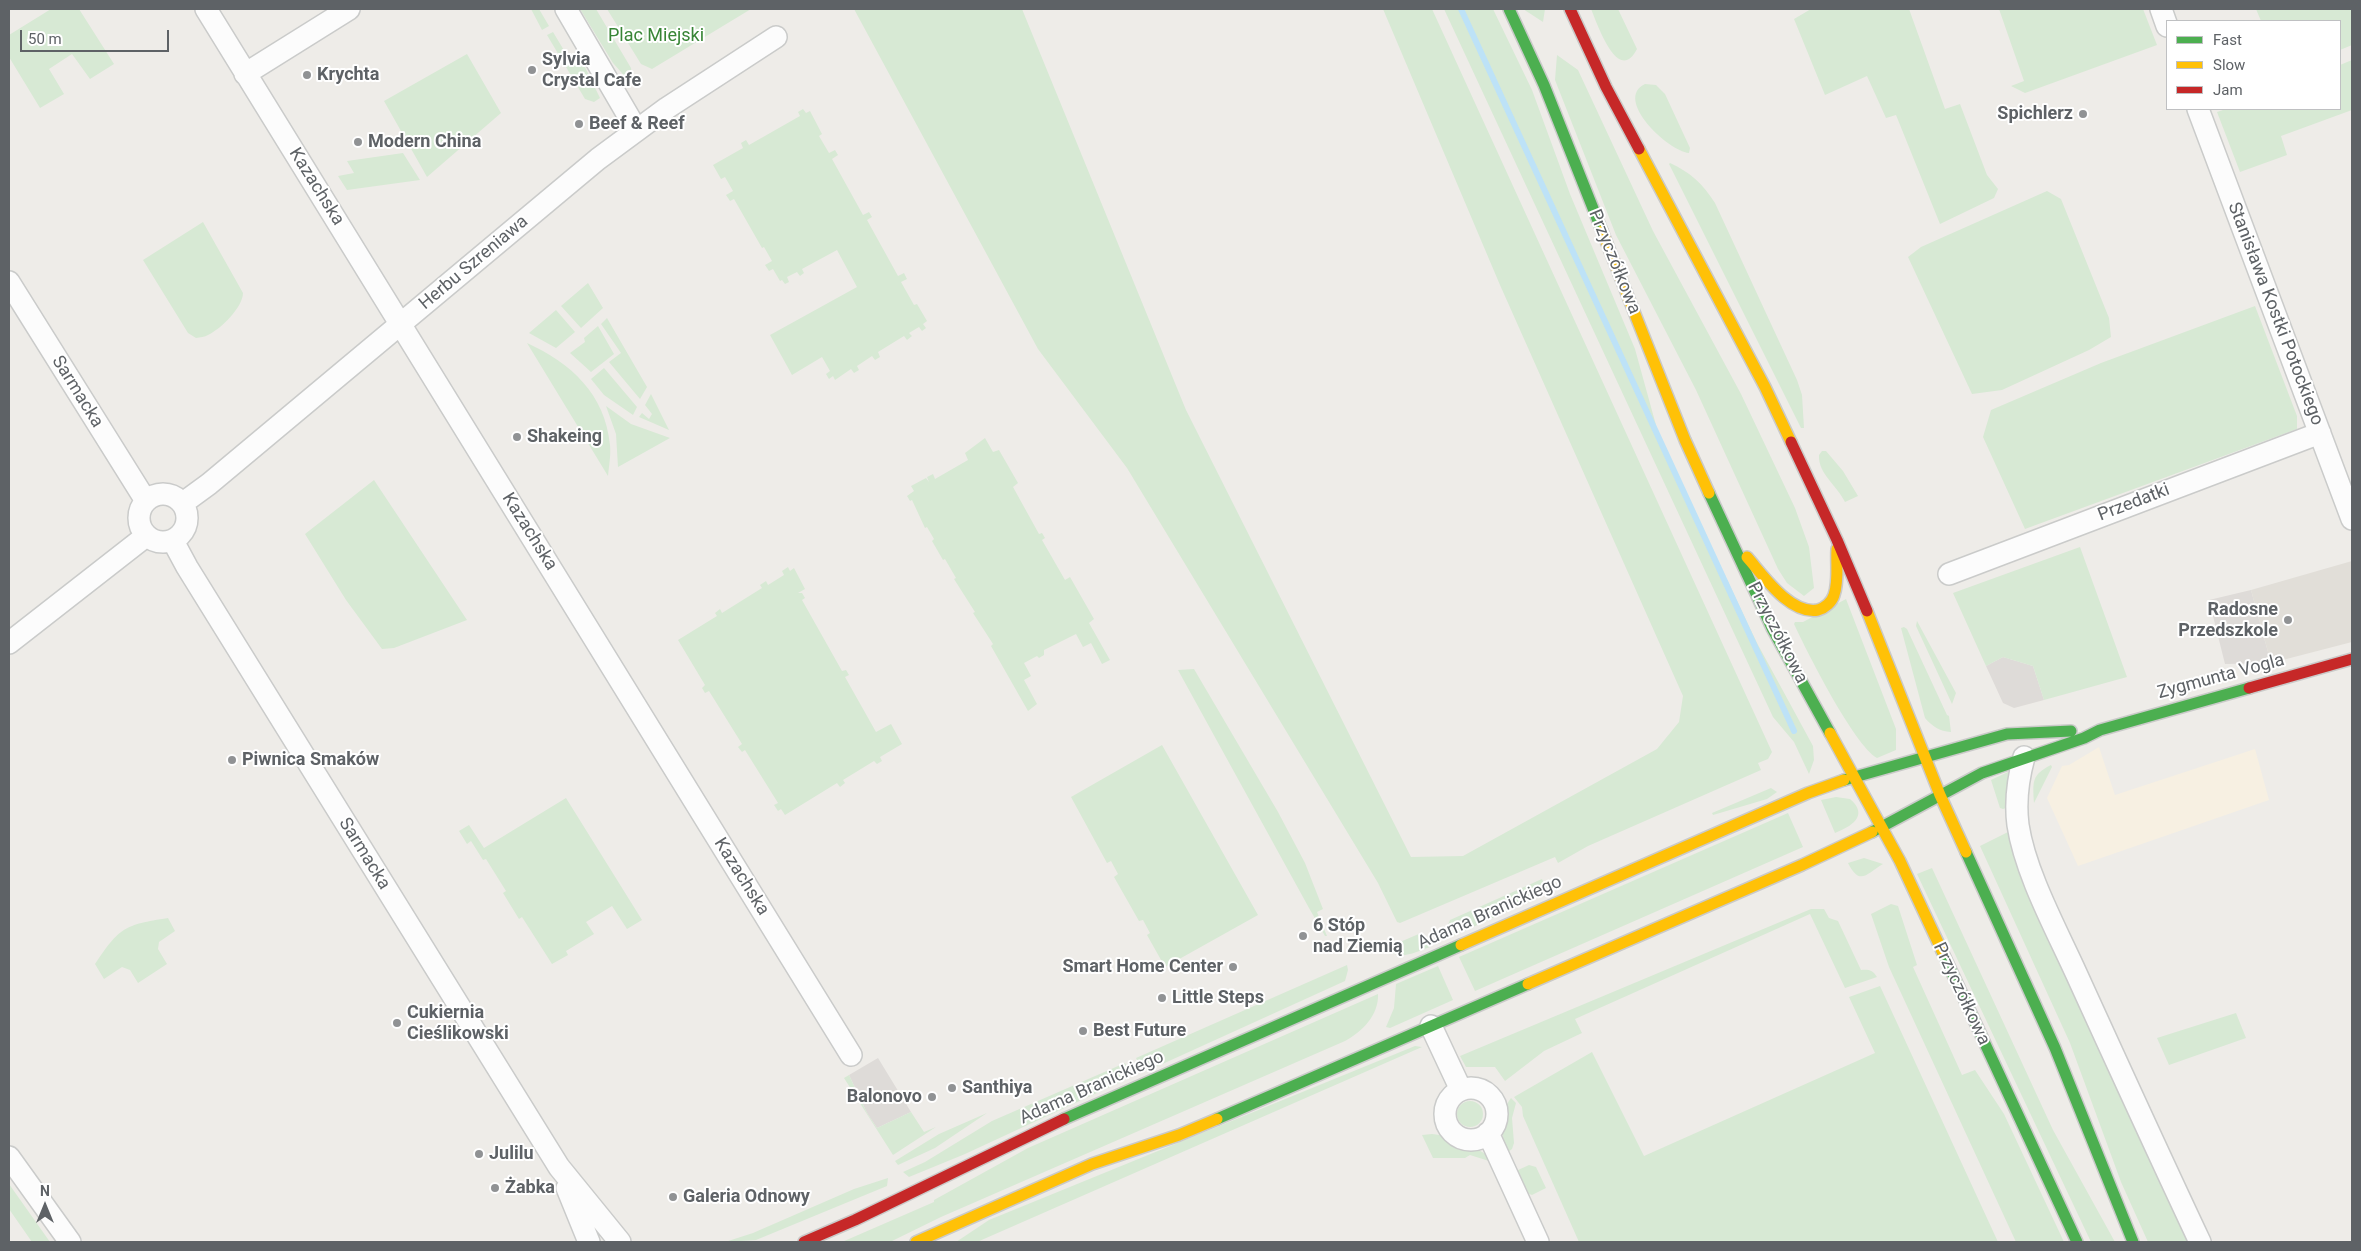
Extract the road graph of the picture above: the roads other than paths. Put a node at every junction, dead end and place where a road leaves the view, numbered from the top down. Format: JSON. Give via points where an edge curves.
{"nodes":[{"id":1,"x":206,"y":9,"type":"edge"},
{"id":2,"x":349,"y":9,"type":"edge"},
{"id":3,"x":566,"y":9,"type":"edge"},
{"id":4,"x":1509,"y":9,"type":"edge"},
{"id":5,"x":1570,"y":9,"type":"edge"},
{"id":6,"x":2161,"y":9,"type":"edge"},
{"id":7,"x":2166,"y":23,"type":"edge"},
{"id":8,"x":776,"y":37,"type":"dead end"},
{"id":9,"x":245,"y":74,"type":"junction"},
{"id":10,"x":2198,"y":110,"type":"edge"},
{"id":11,"x":636,"y":129,"type":"junction"},
{"id":12,"x":9,"y":282,"type":"edge"},
{"id":13,"x":400,"y":324,"type":"junction"},
{"id":14,"x":2320,"y":433,"type":"junction"},
{"id":15,"x":146,"y":501,"type":"junction"},
{"id":16,"x":183,"y":503,"type":"junction"},
{"id":17,"x":2352,"y":519,"type":"edge"},
{"id":18,"x":146,"y":536,"type":"junction"},
{"id":19,"x":1732,"y":540,"type":"junction"},
{"id":20,"x":1837,"y":540,"type":"junction"},
{"id":21,"x":173,"y":541,"type":"junction"},
{"id":22,"x":1949,"y":574,"type":"dead end"},
{"id":23,"x":9,"y":643,"type":"edge"},
{"id":24,"x":2352,"y":659,"type":"edge"},
{"id":25,"x":2100,"y":730,"type":"junction"},
{"id":26,"x":1924,"y":757,"type":"junction"},
{"id":27,"x":2024,"y":757,"type":"junction"},
{"id":28,"x":1854,"y":777,"type":"junction"},
{"id":29,"x":1940,"y":795,"type":"junction"},
{"id":30,"x":1882,"y":827,"type":"junction"},
{"id":31,"x":1431,"y":1026,"type":"junction"},
{"id":32,"x":851,"y":1055,"type":"dead end"},
{"id":33,"x":1461,"y":1090,"type":"junction"},
{"id":34,"x":1488,"y":1133,"type":"junction"},
{"id":35,"x":9,"y":1157,"type":"edge"},
{"id":36,"x":559,"y":1166,"type":"junction"},
{"id":37,"x":70,"y":1242,"type":"edge"},
{"id":38,"x":589,"y":1242,"type":"edge"},
{"id":39,"x":620,"y":1242,"type":"edge"},
{"id":40,"x":804,"y":1242,"type":"edge"},
{"id":41,"x":916,"y":1242,"type":"edge"},
{"id":42,"x":1538,"y":1242,"type":"edge"},
{"id":43,"x":2077,"y":1242,"type":"edge"},
{"id":44,"x":2133,"y":1242,"type":"edge"},
{"id":45,"x":2200,"y":1242,"type":"edge"}],
"edges":[{"from":1,"to":9,"type":"street","name":"Kazachska"},
{"from":2,"to":9,"type":"street"},
{"from":3,"to":11,"type":"street"},
{"from":4,"to":19,"type":"main road","name":"Przyczółkowa","via":[[1544,85],[1685,440]]},
{"from":5,"to":20,"type":"main road","via":[[1606,87],[1765,387]]},
{"from":6,"to":7,"type":"street"},
{"from":8,"to":11,"type":"street","name":"Herbu Szreniawa"},
{"from":9,"to":13,"type":"street","name":"Kazachska"},
{"from":10,"to":14,"type":"street","name":"Stanisława Kostki Potockiego"},
{"from":11,"to":13,"type":"street","name":"Herbu Szreniawa"},
{"from":12,"to":15,"type":"street","name":"Sarmacka"},
{"from":13,"to":16,"type":"street","name":"Herbu Szreniawa"},
{"from":13,"to":32,"type":"street","name":"Kazachska"},
{"from":14,"to":17,"type":"street","name":"Stanisława Kostki Potockiego"},
{"from":14,"to":22,"type":"street","name":"Przedatki"},
{"from":15,"to":16,"type":"street","via":[[169,494]]},
{"from":15,"to":18,"type":"street","via":[[141,507],[139,522]]},
{"from":16,"to":21,"type":"street","via":[[187,524]]},
{"from":18,"to":21,"type":"street","via":[[159,542]]},
{"from":18,"to":23,"type":"street"},
{"from":19,"to":20,"type":"main road","via":[[1794,606],[1812,611],[1827,605],[1833,598]]},
{"from":19,"to":28,"type":"main road","name":"Przyczółkowa","via":[[1772,628]]},
{"from":20,"to":26,"type":"main road"},
{"from":21,"to":36,"type":"street","name":"Sarmacka"},
{"from":24,"to":25,"type":"main road","name":"Zygmunta Vogla"},
{"from":25,"to":26,"type":"main road","name":"Zygmunta Vogla","via":[[2006,734]]},
{"from":25,"to":27,"type":"main road","name":"Zygmunta Vogla"},
{"from":26,"to":28,"type":"main road","name":"Adama Branickiego"},
{"from":26,"to":29,"type":"main road"},
{"from":27,"to":29,"type":"main road","name":"Zygmunta Vogla","via":[[1982,773]]},
{"from":27,"to":45,"type":"street","via":[[2018,784],[2018,824],[2027,862]]},
{"from":28,"to":30,"type":"main road","name":"Przyczółkowa"},
{"from":28,"to":40,"type":"main road","name":"Adama Branickiego","via":[[1808,793],[1070,1116]]},
{"from":29,"to":30,"type":"main road"},
{"from":29,"to":44,"type":"main road","via":[[2055,1048]]},
{"from":30,"to":31,"type":"main road","via":[[1784,873]]},
{"from":30,"to":43,"type":"main road","name":"Przyczółkowa"},
{"from":31,"to":33,"type":"street"},
{"from":31,"to":41,"type":"main road","via":[[1179,1135],[1092,1164]]},
{"from":33,"to":34,"type":"street","via":[[1479,1090],[1493,1101],[1496,1120]]},
{"from":33,"to":34,"type":"street","via":[[1446,1106],[1450,1129],[1466,1139],[1479,1139]]},
{"from":34,"to":42,"type":"street"},
{"from":35,"to":37,"type":"street"},
{"from":36,"to":38,"type":"street","name":"Sarmacka"},
{"from":36,"to":39,"type":"street","name":"Sarmacka"}]}
